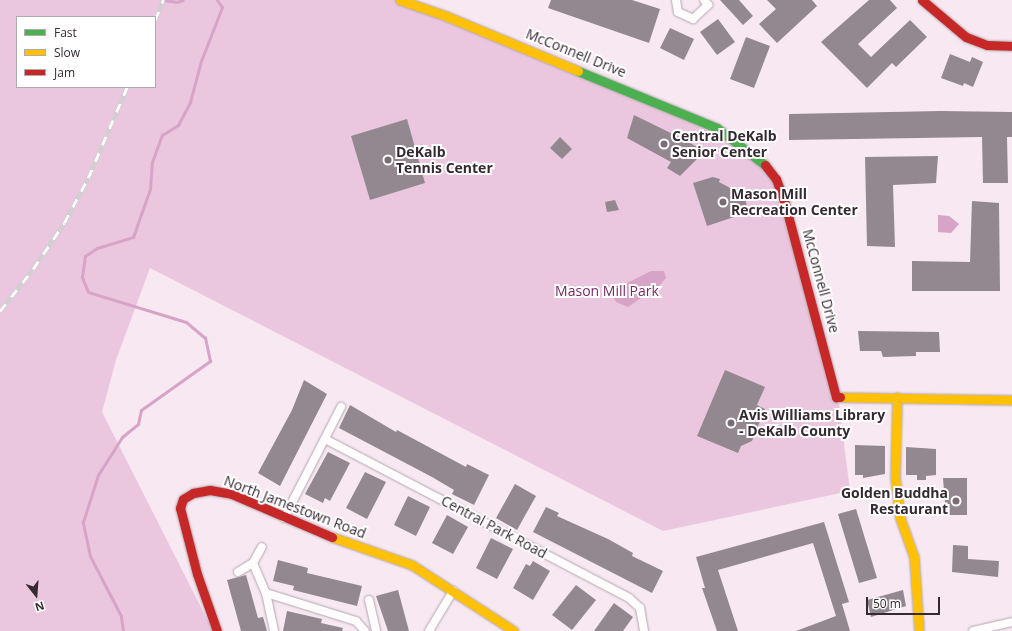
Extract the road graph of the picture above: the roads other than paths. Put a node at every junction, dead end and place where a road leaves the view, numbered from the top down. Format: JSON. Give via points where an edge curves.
{"nodes":[{"id":1,"x":400,"y":0,"type":"edge"},
{"id":2,"x":676,"y":0,"type":"edge"},
{"id":3,"x":704,"y":0,"type":"edge"},
{"id":4,"x":922,"y":0,"type":"edge"},
{"id":5,"x":1012,"y":46,"type":"edge"},
{"id":6,"x":897,"y":397,"type":"junction"},
{"id":7,"x":1012,"y":400,"type":"edge"},
{"id":8,"x":341,"y":407,"type":"dead end"},
{"id":9,"x":325,"y":439,"type":"junction"},
{"id":10,"x":284,"y":518,"type":"junction"},
{"id":11,"x":262,"y":547,"type":"dead end"},
{"id":12,"x":253,"y":563,"type":"junction"},
{"id":13,"x":238,"y":572,"type":"dead end"},
{"id":14,"x":453,"y":591,"type":"junction"},
{"id":15,"x":266,"y":594,"type":"junction"},
{"id":16,"x":369,"y":600,"type":"dead end"},
{"id":17,"x":1012,"y":622,"type":"edge"},
{"id":18,"x":217,"y":631,"type":"edge"},
{"id":19,"x":274,"y":631,"type":"edge"},
{"id":20,"x":365,"y":631,"type":"edge"},
{"id":21,"x":376,"y":631,"type":"edge"},
{"id":22,"x":429,"y":631,"type":"edge"},
{"id":23,"x":514,"y":631,"type":"edge"},
{"id":24,"x":644,"y":631,"type":"edge"},
{"id":25,"x":919,"y":631,"type":"edge"},
{"id":26,"x":973,"y":631,"type":"edge"}],
"edges":[{"from":1,"to":6,"type":"street","name":"McConnell Drive","via":[[453,19],[717,128],[763,162],[776,179],[785,204],[836,397]]},
{"from":2,"to":3,"type":"street","via":[[678,12],[693,19],[708,5]]},
{"from":4,"to":5,"type":"street","via":[[966,37],[987,45]]},
{"from":6,"to":7,"type":"street","name":"McConnell Drive"},
{"from":6,"to":25,"type":"street","via":[[895,477],[900,518],[914,557]]},
{"from":8,"to":9,"type":"street"},
{"from":9,"to":10,"type":"street"},
{"from":9,"to":24,"type":"street","name":"Central Park Road","via":[[629,598],[640,608]]},
{"from":10,"to":14,"type":"street","name":"North Jamestown Road","via":[[412,564]]},
{"from":10,"to":18,"type":"street","name":"North Jamestown Road","via":[[232,494],[210,490],[193,493],[183,499],[180,508],[188,542]]},
{"from":11,"to":12,"type":"street"},
{"from":12,"to":13,"type":"street"},
{"from":12,"to":15,"type":"street"},
{"from":14,"to":22,"type":"street"},
{"from":14,"to":23,"type":"street","name":"North Jamestown Road"},
{"from":15,"to":19,"type":"street"},
{"from":15,"to":20,"type":"street","via":[[356,621]]},
{"from":16,"to":21,"type":"street"},
{"from":17,"to":26,"type":"street"}]}
